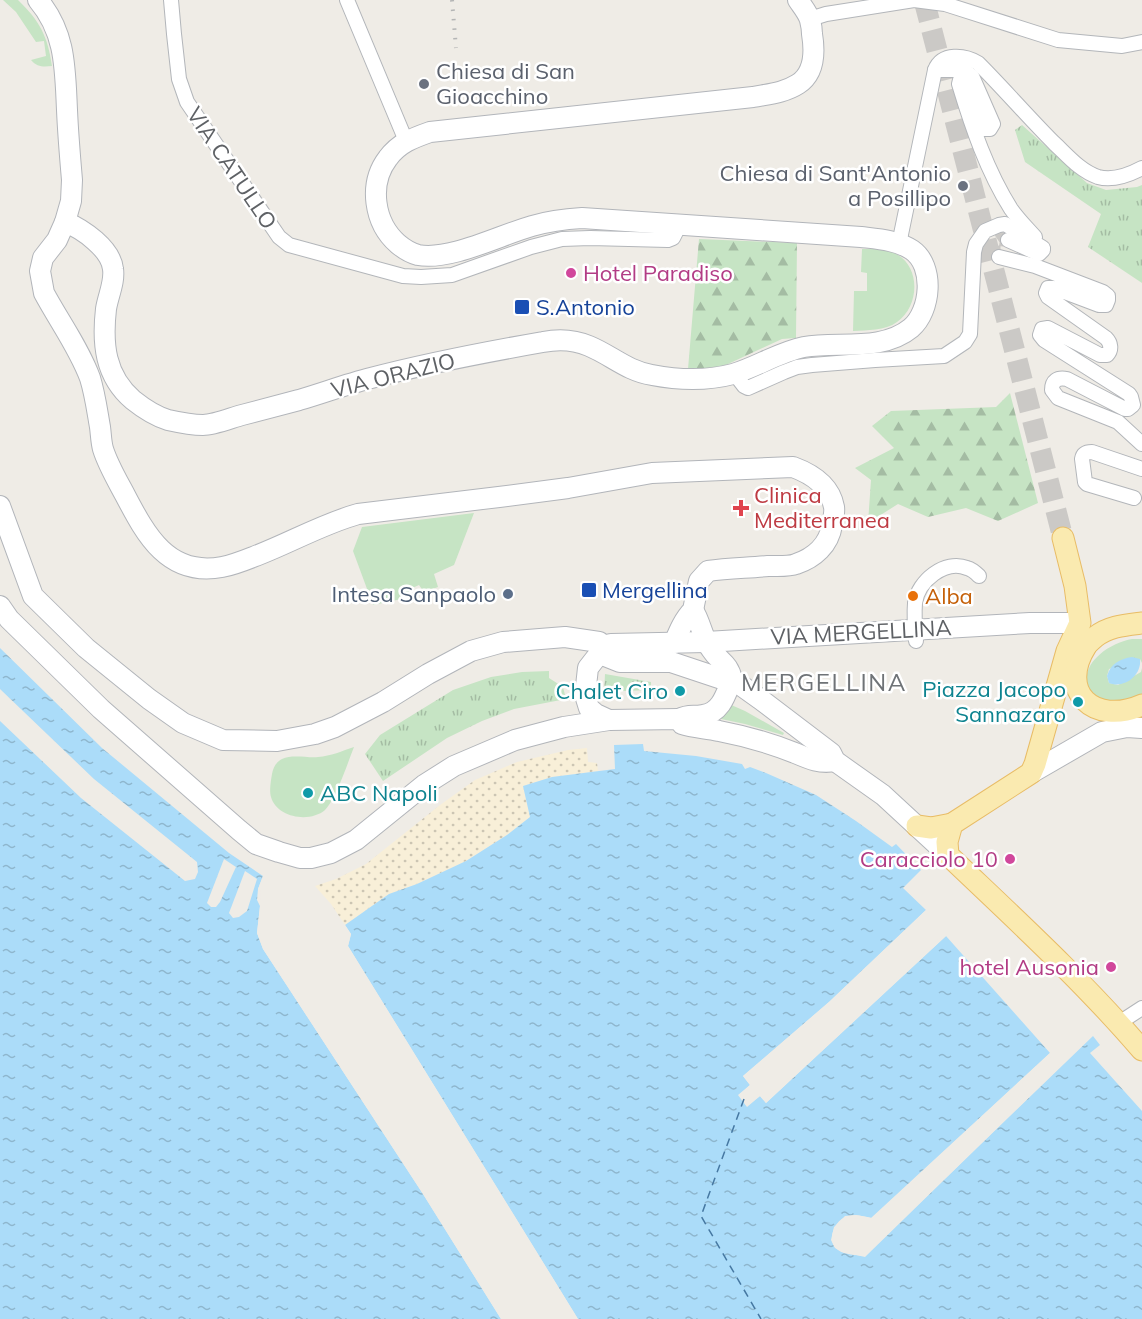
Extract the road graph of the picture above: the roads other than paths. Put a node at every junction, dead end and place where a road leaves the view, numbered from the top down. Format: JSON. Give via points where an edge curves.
{"nodes":[{"id":1,"x":38,"y":0,"type":"edge"},
{"id":2,"x":171,"y":0,"type":"edge"},
{"id":3,"x":346,"y":0,"type":"edge"},
{"id":4,"x":798,"y":0,"type":"edge"},
{"id":5,"x":810,"y":19,"type":"junction"},
{"id":6,"x":1142,"y":42,"type":"edge"},
{"id":7,"x":935,"y":69,"type":"junction"},
{"id":8,"x":406,"y":141,"type":"junction"},
{"id":9,"x":1142,"y":168,"type":"edge"},
{"id":10,"x":65,"y":222,"type":"junction"},
{"id":11,"x":680,"y":224,"type":"junction"},
{"id":12,"x":1008,"y":240,"type":"dead end"},
{"id":13,"x":899,"y":244,"type":"junction"},
{"id":14,"x":1043,"y":248,"type":"junction"},
{"id":15,"x":999,"y":257,"type":"dead end"},
{"id":16,"x":734,"y":373,"type":"junction"},
{"id":17,"x":1142,"y":444,"type":"edge"},
{"id":18,"x":1142,"y":469,"type":"edge"},
{"id":19,"x":1134,"y":498,"type":"dead end"},
{"id":20,"x":0,"y":506,"type":"edge"},
{"id":21,"x":1063,"y":538,"type":"tunnel mouth"},
{"id":22,"x":979,"y":576,"type":"dead end"},
{"id":23,"x":0,"y":606,"type":"edge"},
{"id":24,"x":693,"y":610,"type":"junction"},
{"id":25,"x":1080,"y":623,"type":"junction"},
{"id":26,"x":1135,"y":625,"type":"edge"},
{"id":27,"x":916,"y":635,"type":"junction"},
{"id":28,"x":706,"y":642,"type":"junction"},
{"id":29,"x":674,"y":643,"type":"junction"},
{"id":30,"x":1086,"y":646,"type":"junction"},
{"id":31,"x":602,"y":651,"type":"junction"},
{"id":32,"x":1062,"y":667,"type":"junction"},
{"id":33,"x":732,"y":680,"type":"junction"},
{"id":34,"x":1079,"y":692,"type":"junction"},
{"id":35,"x":1142,"y":705,"type":"edge"},
{"id":36,"x":679,"y":719,"type":"junction"},
{"id":37,"x":609,"y":720,"type":"junction"},
{"id":38,"x":1142,"y":728,"type":"edge"},
{"id":39,"x":835,"y":761,"type":"junction"},
{"id":40,"x":1031,"y":773,"type":"junction"},
{"id":41,"x":917,"y":826,"type":"junction"},
{"id":42,"x":949,"y":840,"type":"junction"},
{"id":43,"x":1142,"y":1008,"type":"edge"},
{"id":44,"x":1119,"y":1023,"type":"junction"},
{"id":45,"x":1142,"y":1050,"type":"edge"}],
"edges":[{"from":1,"to":10,"type":"street","via":[[53,23],[63,52],[72,180]]},
{"from":2,"to":11,"type":"street","name":"VIA CATULLO","via":[[179,79],[187,102],[279,237],[289,245],[403,276],[433,277],[452,275],[562,239],[668,240]]},
{"from":3,"to":8,"type":"street"},
{"from":4,"to":5,"type":"street","name":"VIA ORAZIO"},
{"from":5,"to":6,"type":"street","via":[[914,0],[945,4],[1058,40],[1122,46]]},
{"from":5,"to":8,"type":"street","name":"VIA ORAZIO","via":[[813,62],[801,82],[782,92],[464,127],[430,132]]},
{"from":7,"to":9,"type":"street","via":[[944,59],[954,56],[971,59],[1071,160],[1098,177],[1129,175]]},
{"from":7,"to":13,"type":"street"},
{"from":7,"to":14,"type":"street","via":[[964,70],[972,76],[993,125],[984,129],[969,84],[960,80],[975,136],[1012,210]]},
{"from":8,"to":11,"type":"street","name":"VIA ORAZIO","via":[[387,158],[376,183],[375,199],[389,236],[415,254],[446,254],[559,220]]},
{"from":10,"to":16,"type":"street","name":"VIA ORAZIO","via":[[101,246],[112,264],[104,342],[111,369],[122,389],[143,408],[167,420],[203,425],[371,378],[556,340],[585,344],[627,368],[652,375],[692,379]]},
{"from":10,"to":24,"type":"street","via":[[43,258],[40,271],[44,293],[89,376],[110,467],[151,540],[176,561],[189,566],[221,567],[358,514],[499,498],[652,473],[793,467],[820,480],[835,508],[831,531],[822,547],[812,557],[794,565],[708,571],[699,581]]},
{"from":11,"to":13,"type":"street","name":"VIA ORAZIO","via":[[879,238]]},
{"from":12,"to":14,"type":"street","via":[[1039,254]]},
{"from":13,"to":16,"type":"street","name":"VIA ORAZIO","via":[[920,258],[927,282],[924,308],[909,330],[884,341],[803,347]]},
{"from":14,"to":16,"type":"street","via":[[1006,225],[985,231],[974,252],[970,334],[948,354],[805,366],[748,388]]},
{"from":15,"to":17,"type":"street","via":[[1035,266],[1108,296],[1106,305],[1099,305],[1054,288],[1048,288],[1046,293],[1108,340],[1107,355],[1048,328],[1040,334],[1129,394],[1133,405],[1125,409],[1066,379],[1055,380],[1052,390],[1058,398],[1118,422]]},
{"from":18,"to":19,"type":"street","via":[[1092,452],[1085,453],[1082,459],[1087,484]]},
{"from":20,"to":31,"type":"street","via":[[33,596],[86,648],[148,699],[183,723],[223,740],[277,741],[335,727],[471,651],[503,642],[565,637],[598,642]]},
{"from":21,"to":25,"type":"main road"},
{"from":22,"to":27,"type":"street","via":[[967,567],[956,566],[932,576],[920,588],[915,602]]},
{"from":23,"to":37,"type":"street","via":[[102,709],[239,830],[256,843],[300,858],[331,853],[356,840],[454,766],[515,740]]},
{"from":24,"to":28,"type":"street"},
{"from":24,"to":29,"type":"street"},
{"from":25,"to":26,"type":"main road","name":"VIA MERGELLINA"},
{"from":25,"to":27,"type":"street","name":"VIA MERGELLINA","via":[[1030,623]]},
{"from":25,"to":32,"type":"main road"},
{"from":26,"to":30,"type":"main road","via":[[1103,632]]},
{"from":27,"to":28,"type":"street","name":"VIA MERGELLINA"},
{"from":28,"to":29,"type":"street","name":"VIA MERGELLINA"},
{"from":28,"to":33,"type":"street","via":[[729,668]]},
{"from":29,"to":31,"type":"street","name":"VIA MERGELLINA","via":[[611,644]]},
{"from":30,"to":32,"type":"main road"},
{"from":30,"to":34,"type":"main road","via":[[1076,669]]},
{"from":31,"to":33,"type":"street","via":[[620,662],[671,662]]},
{"from":31,"to":37,"type":"street","via":[[588,668],[585,695],[589,708]]},
{"from":32,"to":34,"type":"main road"},
{"from":32,"to":40,"type":"main road"},
{"from":33,"to":36,"type":"street","via":[[716,710]]},
{"from":33,"to":39,"type":"street","via":[[831,753]]},
{"from":34,"to":35,"type":"main road","via":[[1090,705],[1105,712],[1123,712]]},
{"from":36,"to":37,"type":"street"},
{"from":36,"to":39,"type":"street","via":[[688,726],[760,741],[812,760]]},
{"from":38,"to":40,"type":"street","via":[[1102,732]]},
{"from":39,"to":41,"type":"street","via":[[883,795]]},
{"from":40,"to":42,"type":"main road"},
{"from":41,"to":42,"type":"street"},
{"from":41,"to":42,"type":"main road","via":[[932,828]]},
{"from":42,"to":44,"type":"main road"},
{"from":43,"to":44,"type":"street"},
{"from":44,"to":45,"type":"main road"}]}
